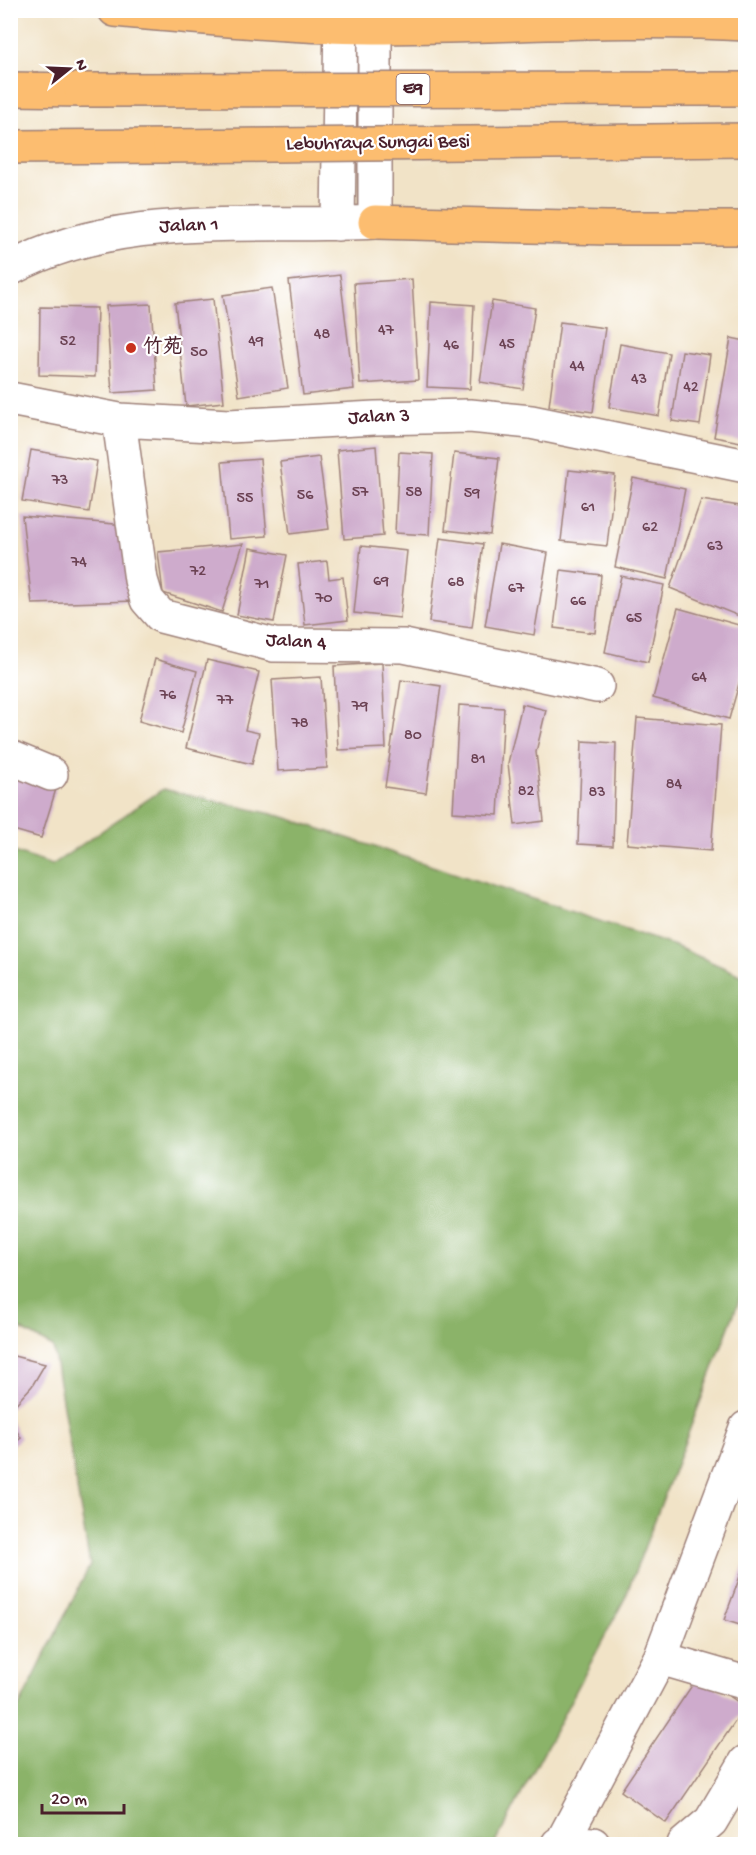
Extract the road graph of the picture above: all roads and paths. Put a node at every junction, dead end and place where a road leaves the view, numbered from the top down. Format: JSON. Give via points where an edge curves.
{"nodes":[{"id":1,"x":115,"y":10,"type":"edge"},
{"id":2,"x":566,"y":10,"type":"edge"},
{"id":3,"x":686,"y":15,"type":"edge"},
{"id":4,"x":340,"y":18,"type":"edge"},
{"id":5,"x":375,"y":19,"type":"edge"},
{"id":6,"x":607,"y":22,"type":"junction"},
{"id":7,"x":746,"y":24,"type":"edge"},
{"id":8,"x":10,"y":89,"type":"edge"},
{"id":9,"x":746,"y":89,"type":"edge"},
{"id":10,"x":746,"y":140,"type":"edge"},
{"id":11,"x":10,"y":147,"type":"edge"},
{"id":12,"x":52,"y":147,"type":"junction"},
{"id":13,"x":10,"y":165,"type":"edge"},
{"id":14,"x":375,"y":222,"type":"junction"},
{"id":15,"x":338,"y":224,"type":"junction"},
{"id":16,"x":746,"y":228,"type":"edge"},
{"id":17,"x":10,"y":269,"type":"edge"},
{"id":18,"x":10,"y":399,"type":"edge"},
{"id":19,"x":118,"y":420,"type":"junction"},
{"id":20,"x":746,"y":466,"type":"edge"},
{"id":21,"x":597,"y":686,"type":"dead end"},
{"id":22,"x":10,"y":757,"type":"edge"},
{"id":23,"x":51,"y":774,"type":"dead end"},
{"id":24,"x":746,"y":1428,"type":"edge"},
{"id":25,"x":660,"y":1658,"type":"junction"},
{"id":26,"x":746,"y":1683,"type":"edge"},
{"id":27,"x":746,"y":1762,"type":"edge"},
{"id":28,"x":571,"y":1844,"type":"edge"},
{"id":29,"x":684,"y":1845,"type":"edge"}],
"edges":[{"from":1,"to":4,"type":"highway","via":[[301,26]]},
{"from":2,"to":6,"type":"highway"},
{"from":3,"to":6,"type":"highway"},
{"from":3,"to":7,"type":"highway"},
{"from":4,"to":5,"type":"highway"},
{"from":4,"to":15,"type":"street"},
{"from":5,"to":6,"type":"highway"},
{"from":5,"to":14,"type":"street"},
{"from":8,"to":9,"type":"highway","number":"E9","bridge":true},
{"from":10,"to":12,"type":"highway","name":"Lebuhraya Sungai Besi","bridge":true},
{"from":11,"to":12,"type":"highway","name":"Lebuhraya Sungai Besi"},
{"from":12,"to":13,"type":"highway"},
{"from":14,"to":15,"type":"street","name":"Jalan 1"},
{"from":14,"to":16,"type":"highway"},
{"from":15,"to":17,"type":"street","name":"Jalan 1","via":[[143,228],[76,242]]},
{"from":18,"to":19,"type":"street","name":"Jalan 3"},
{"from":19,"to":20,"type":"street","name":"Jalan 3","via":[[229,426],[470,416],[531,423]]},
{"from":19,"to":21,"type":"street","name":"Jalan 4","via":[[141,580],[147,600],[161,616],[274,645],[404,646]]},
{"from":22,"to":23,"type":"street"},
{"from":24,"to":25,"type":"street"},
{"from":25,"to":26,"type":"street"},
{"from":25,"to":28,"type":"street"},
{"from":27,"to":29,"type":"street","via":[[711,1821]]}]}
